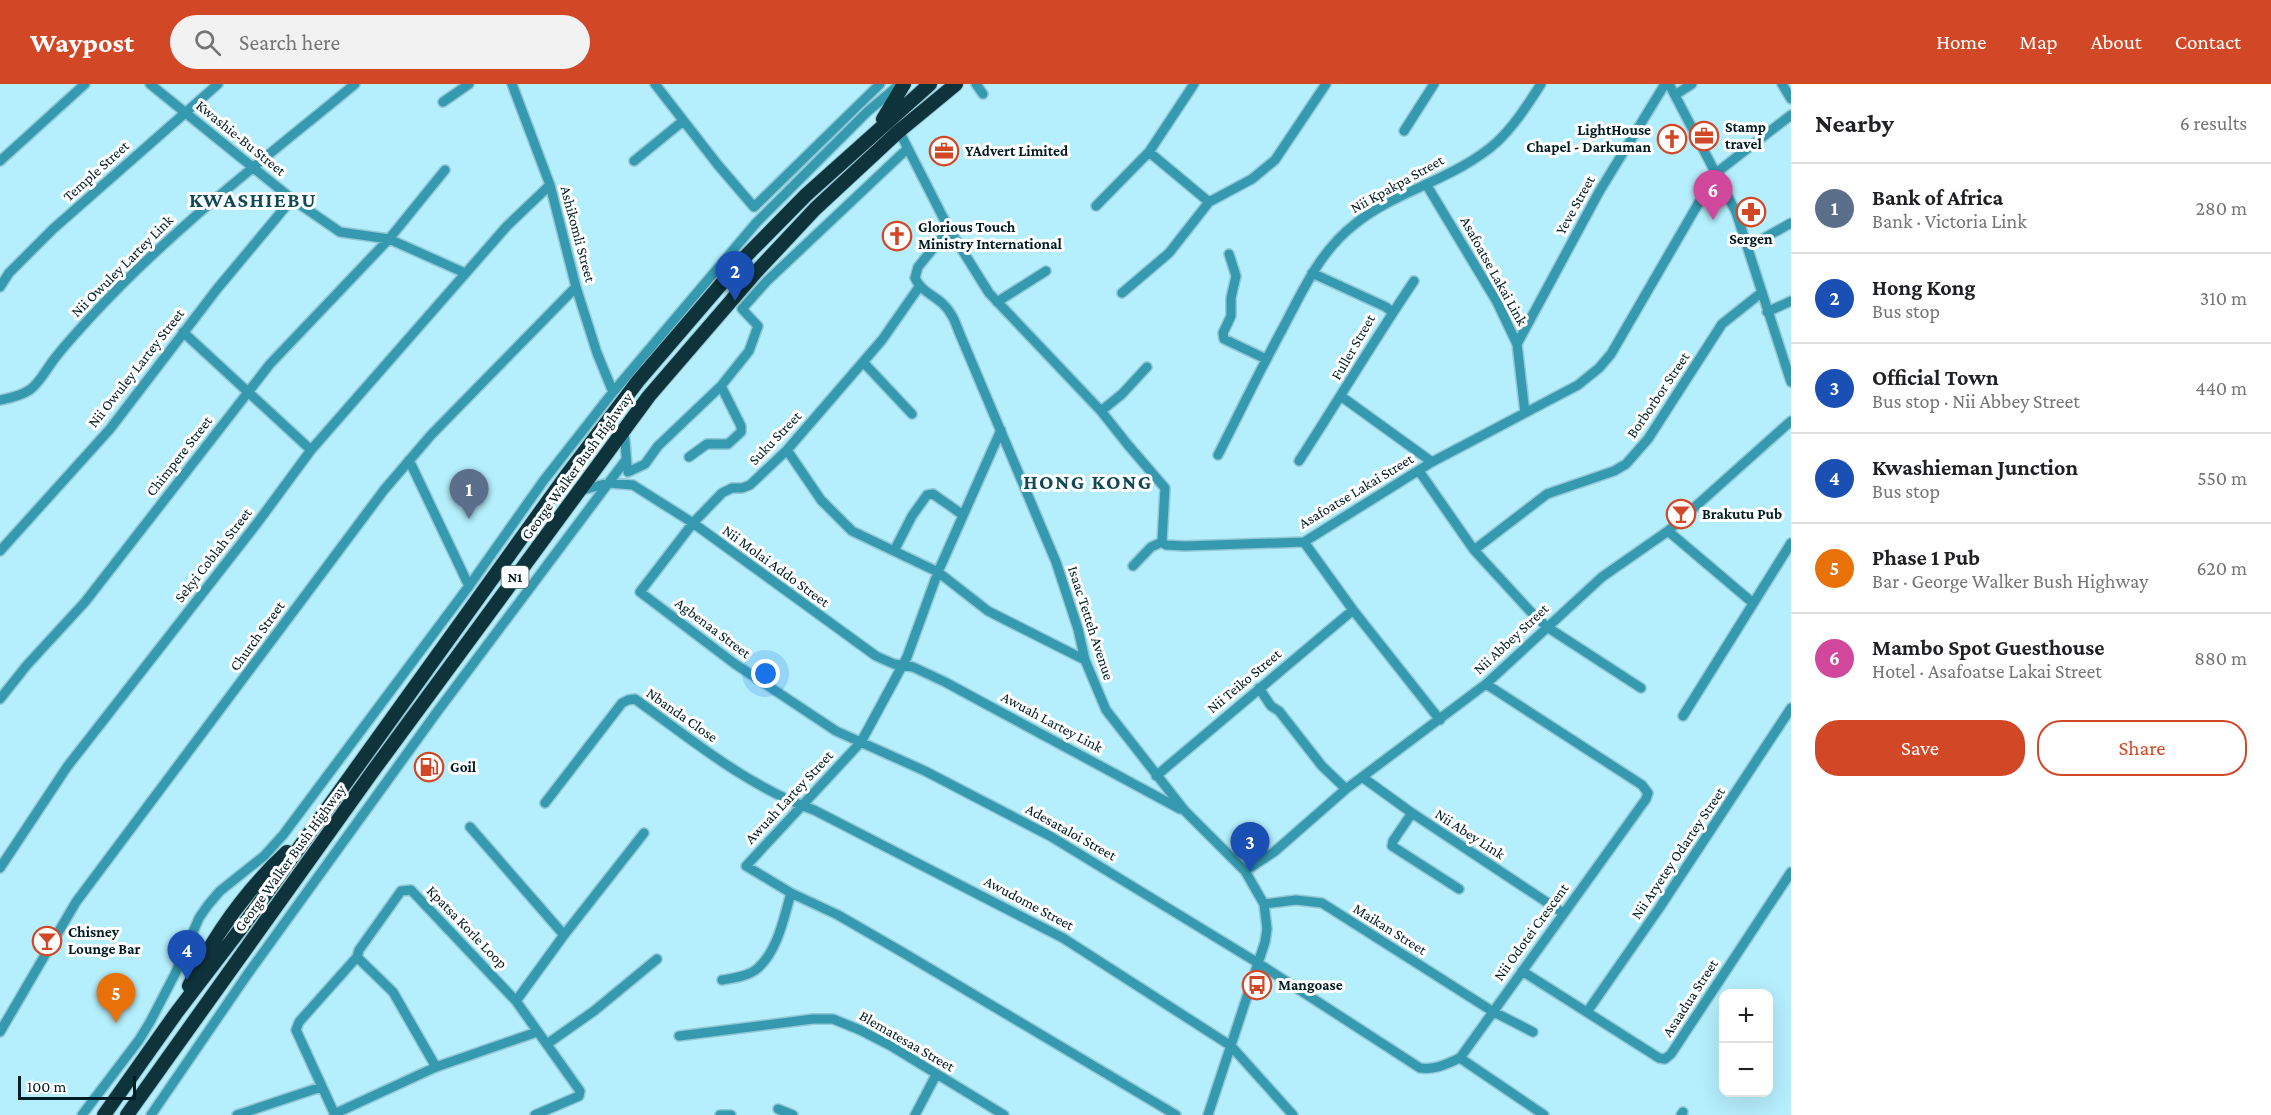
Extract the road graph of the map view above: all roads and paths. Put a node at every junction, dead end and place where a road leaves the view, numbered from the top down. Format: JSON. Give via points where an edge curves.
{"nodes":[{"id":1,"x":85,"y":84,"type":"edge"},
{"id":2,"x":150,"y":84,"type":"edge"},
{"id":3,"x":218,"y":84,"type":"edge"},
{"id":4,"x":355,"y":84,"type":"edge"},
{"id":5,"x":469,"y":84,"type":"edge"},
{"id":6,"x":512,"y":84,"type":"edge"},
{"id":7,"x":655,"y":84,"type":"edge"},
{"id":8,"x":880,"y":84,"type":"edge"},
{"id":9,"x":902,"y":84,"type":"edge"},
{"id":10,"x":930,"y":84,"type":"edge"},
{"id":11,"x":956,"y":84,"type":"edge"},
{"id":12,"x":976,"y":84,"type":"edge"},
{"id":13,"x":1194,"y":84,"type":"edge"},
{"id":14,"x":1326,"y":84,"type":"edge"},
{"id":15,"x":1434,"y":84,"type":"edge"},
{"id":16,"x":1541,"y":84,"type":"edge"},
{"id":17,"x":1667,"y":84,"type":"edge"},
{"id":18,"x":1692,"y":84,"type":"edge"},
{"id":19,"x":1782,"y":84,"type":"edge"},
{"id":20,"x":984,"y":94,"type":"dead end"},
{"id":21,"x":1675,"y":95,"type":"junction"},
{"id":22,"x":1791,"y":99,"type":"edge"},
{"id":23,"x":443,"y":102,"type":"dead end"},
{"id":24,"x":185,"y":112,"type":"junction"},
{"id":25,"x":1791,"y":115,"type":"edge"},
{"id":26,"x":683,"y":121,"type":"junction"},
{"id":27,"x":878,"y":129,"type":"junction"},
{"id":28,"x":899,"y":131,"type":"junction"},
{"id":29,"x":1404,"y":131,"type":"dead end"},
{"id":30,"x":907,"y":149,"type":"junction"},
{"id":31,"x":1149,"y":152,"type":"junction"},
{"id":32,"x":0,"y":161,"type":"edge"},
{"id":33,"x":634,"y":161,"type":"dead end"},
{"id":34,"x":254,"y":167,"type":"junction"},
{"id":35,"x":445,"y":170,"type":"dead end"},
{"id":36,"x":1716,"y":173,"type":"junction"},
{"id":37,"x":1426,"y":184,"type":"junction"},
{"id":38,"x":550,"y":185,"type":"junction"},
{"id":39,"x":292,"y":199,"type":"junction"},
{"id":40,"x":1209,"y":202,"type":"junction"},
{"id":41,"x":1096,"y":206,"type":"dead end"},
{"id":42,"x":1791,"y":223,"type":"edge"},
{"id":43,"x":949,"y":229,"type":"junction"},
{"id":44,"x":389,"y":239,"type":"junction"},
{"id":45,"x":1748,"y":247,"type":"junction"},
{"id":46,"x":1229,"y":254,"type":"dead end"},
{"id":47,"x":1046,"y":271,"type":"dead end"},
{"id":48,"x":465,"y":273,"type":"junction"},
{"id":49,"x":1312,"y":273,"type":"junction"},
{"id":50,"x":1414,"y":281,"type":"dead end"},
{"id":51,"x":0,"y":287,"type":"edge"},
{"id":52,"x":576,"y":287,"type":"junction"},
{"id":53,"x":919,"y":287,"type":"junction"},
{"id":54,"x":1761,"y":292,"type":"junction"},
{"id":55,"x":1122,"y":293,"type":"dead end"},
{"id":56,"x":1791,"y":301,"type":"edge"},
{"id":57,"x":997,"y":302,"type":"junction"},
{"id":58,"x":1391,"y":311,"type":"junction"},
{"id":59,"x":1767,"y":312,"type":"junction"},
{"id":60,"x":183,"y":332,"type":"junction"},
{"id":61,"x":1517,"y":344,"type":"junction"},
{"id":62,"x":1266,"y":359,"type":"junction"},
{"id":63,"x":864,"y":363,"type":"junction"},
{"id":64,"x":1147,"y":367,"type":"dead end"},
{"id":65,"x":1791,"y":382,"type":"edge"},
{"id":66,"x":721,"y":386,"type":"junction"},
{"id":67,"x":248,"y":391,"type":"junction"},
{"id":68,"x":613,"y":392,"type":"junction"},
{"id":69,"x":1342,"y":397,"type":"junction"},
{"id":70,"x":0,"y":400,"type":"edge"},
{"id":71,"x":1101,"y":411,"type":"junction"},
{"id":72,"x":1525,"y":413,"type":"junction"},
{"id":73,"x":912,"y":414,"type":"dead end"},
{"id":74,"x":1791,"y":421,"type":"edge"},
{"id":75,"x":624,"y":428,"type":"junction"},
{"id":76,"x":1001,"y":430,"type":"junction"},
{"id":77,"x":311,"y":450,"type":"junction"},
{"id":78,"x":788,"y":450,"type":"junction"},
{"id":79,"x":1218,"y":455,"type":"dead end"},
{"id":80,"x":689,"y":457,"type":"dead end"},
{"id":81,"x":409,"y":460,"type":"junction"},
{"id":82,"x":625,"y":461,"type":"junction"},
{"id":83,"x":1299,"y":461,"type":"dead end"},
{"id":84,"x":1432,"y":462,"type":"junction"},
{"id":85,"x":1419,"y":471,"type":"junction"},
{"id":86,"x":628,"y":472,"type":"junction"},
{"id":87,"x":608,"y":483,"type":"junction"},
{"id":88,"x":633,"y":485,"type":"junction"},
{"id":89,"x":579,"y":491,"type":"junction"},
{"id":90,"x":963,"y":515,"type":"junction"},
{"id":91,"x":693,"y":523,"type":"junction"},
{"id":92,"x":1668,"y":531,"type":"junction"},
{"id":93,"x":1162,"y":542,"type":"junction"},
{"id":94,"x":1304,"y":542,"type":"junction"},
{"id":95,"x":1791,"y":543,"type":"edge"},
{"id":96,"x":1474,"y":550,"type":"junction"},
{"id":97,"x":0,"y":551,"type":"edge"},
{"id":98,"x":894,"y":551,"type":"junction"},
{"id":99,"x":1132,"y":566,"type":"dead end"},
{"id":100,"x":938,"y":572,"type":"junction"},
{"id":101,"x":469,"y":586,"type":"junction"},
{"id":102,"x":640,"y":592,"type":"joint"},
{"id":103,"x":1753,"y":603,"type":"junction"},
{"id":104,"x":1353,"y":610,"type":"junction"},
{"id":105,"x":1547,"y":627,"type":"junction"},
{"id":106,"x":1085,"y":660,"type":"junction"},
{"id":107,"x":902,"y":666,"type":"junction"},
{"id":108,"x":1486,"y":684,"type":"junction"},
{"id":109,"x":1259,"y":688,"type":"junction"},
{"id":110,"x":1641,"y":688,"type":"dead end"},
{"id":111,"x":0,"y":699,"type":"edge"},
{"id":112,"x":1791,"y":708,"type":"edge"},
{"id":113,"x":1683,"y":716,"type":"dead end"},
{"id":114,"x":1440,"y":720,"type":"junction"},
{"id":115,"x":861,"y":742,"type":"junction"},
{"id":116,"x":1156,"y":776,"type":"junction"},
{"id":117,"x":1362,"y":777,"type":"junction"},
{"id":118,"x":1346,"y":789,"type":"junction"},
{"id":119,"x":545,"y":802,"type":"dead end"},
{"id":120,"x":801,"y":805,"type":"junction"},
{"id":121,"x":1185,"y":811,"type":"junction"},
{"id":122,"x":1412,"y":813,"type":"junction"},
{"id":123,"x":470,"y":827,"type":"dead end"},
{"id":124,"x":644,"y":833,"type":"dead end"},
{"id":125,"x":0,"y":868,"type":"edge"},
{"id":126,"x":1245,"y":871,"type":"junction"},
{"id":127,"x":1791,"y":872,"type":"edge"},
{"id":128,"x":1459,"y":890,"type":"dead end"},
{"id":129,"x":791,"y":893,"type":"junction"},
{"id":130,"x":1264,"y":904,"type":"junction"},
{"id":131,"x":1563,"y":913,"type":"junction"},
{"id":132,"x":564,"y":935,"type":"junction"},
{"id":133,"x":357,"y":957,"type":"junction"},
{"id":134,"x":657,"y":959,"type":"dead end"},
{"id":135,"x":1258,"y":963,"type":"junction"},
{"id":136,"x":1522,"y":971,"type":"junction"},
{"id":137,"x":722,"y":980,"type":"dead end"},
{"id":138,"x":516,"y":1001,"type":"junction"},
{"id":139,"x":1492,"y":1011,"type":"junction"},
{"id":140,"x":1587,"y":1012,"type":"junction"},
{"id":141,"x":0,"y":1032,"type":"edge"},
{"id":142,"x":537,"y":1032,"type":"junction"},
{"id":143,"x":1533,"y":1032,"type":"dead end"},
{"id":144,"x":679,"y":1036,"type":"dead end"},
{"id":145,"x":547,"y":1044,"type":"junction"},
{"id":146,"x":1232,"y":1046,"type":"junction"},
{"id":147,"x":1460,"y":1058,"type":"junction"},
{"id":148,"x":436,"y":1067,"type":"junction"},
{"id":149,"x":936,"y":1075,"type":"junction"},
{"id":150,"x":321,"y":1087,"type":"junction"},
{"id":151,"x":778,"y":1109,"type":"dead end"},
{"id":152,"x":334,"y":1114,"type":"edge"},
{"id":153,"x":82,"y":1115,"type":"edge"},
{"id":154,"x":104,"y":1115,"type":"edge"},
{"id":155,"x":127,"y":1115,"type":"edge"},
{"id":156,"x":151,"y":1115,"type":"edge"},
{"id":157,"x":237,"y":1115,"type":"edge"},
{"id":158,"x":535,"y":1115,"type":"edge"},
{"id":159,"x":720,"y":1115,"type":"edge"},
{"id":160,"x":731,"y":1115,"type":"edge"},
{"id":161,"x":793,"y":1115,"type":"edge"},
{"id":162,"x":915,"y":1115,"type":"edge"},
{"id":163,"x":1004,"y":1115,"type":"edge"},
{"id":164,"x":1176,"y":1115,"type":"edge"},
{"id":165,"x":1208,"y":1115,"type":"edge"},
{"id":166,"x":1293,"y":1115,"type":"edge"},
{"id":167,"x":1544,"y":1115,"type":"edge"}],
"edges":[{"from":1,"to":32,"type":"street"},
{"from":2,"to":24,"type":"street","name":"Kwashie-Bu Street"},
{"from":3,"to":24,"type":"street","name":"Temple Street"},
{"from":4,"to":34,"type":"street","name":"Nii Owuley Lartey Link"},
{"from":5,"to":23,"type":"street"},
{"from":6,"to":38,"type":"street","name":"Ashikomli Street"},
{"from":7,"to":26,"type":"street"},
{"from":8,"to":26,"type":"street","via":[[754,207]]},
{"from":9,"to":27,"type":"highway"},
{"from":9,"to":68,"type":"street","via":[[867,112],[756,223]]},
{"from":10,"to":27,"type":"highway","name":"George Walker Bush Highway","number":"N1"},
{"from":11,"to":28,"type":"highway","name":"George Walker Bush Highway","number":"N1"},
{"from":12,"to":20,"type":"street"},
{"from":13,"to":31,"type":"street"},
{"from":14,"to":40,"type":"street","via":[[1275,160],[1252,179]]},
{"from":15,"to":29,"type":"street"},
{"from":16,"to":37,"type":"street","name":"Nii Kpakpa Street","via":[[1496,143]]},
{"from":17,"to":21,"type":"street"},
{"from":17,"to":61,"type":"street","name":"Yeve Street","via":[[1599,192]]},
{"from":18,"to":21,"type":"street"},
{"from":19,"to":22,"type":"street"},
{"from":21,"to":36,"type":"street"},
{"from":24,"to":34,"type":"street","name":"Kwashie-Bu Street"},
{"from":24,"to":51,"type":"street","name":"Temple Street","via":[[53,229]]},
{"from":25,"to":36,"type":"street"},
{"from":26,"to":33,"type":"street"},
{"from":27,"to":154,"type":"highway","name":"George Walker Bush Highway","number":"N1","via":[[741,261],[638,381],[308,832],[262,875],[203,958],[177,1012]]},
{"from":28,"to":30,"type":"street"},
{"from":28,"to":75,"type":"highway","name":"George Walker Bush Highway","number":"N1","via":[[770,256]]},
{"from":30,"to":43,"type":"street"},
{"from":30,"to":66,"type":"street","via":[[742,309],[758,326],[749,351]]},
{"from":31,"to":40,"type":"street"},
{"from":31,"to":41,"type":"street"},
{"from":34,"to":39,"type":"street","name":"Kwashie-Bu Street"},
{"from":34,"to":70,"type":"street","name":"Nii Owuley Lartey Link","via":[[174,234],[88,319],[54,359],[39,384],[18,397]]},
{"from":35,"to":44,"type":"street","name":"Chimpere Street"},
{"from":36,"to":45,"type":"street"},
{"from":36,"to":72,"type":"street","name":"Asafoatse Lakai Street","via":[[1611,354],[1578,385]]},
{"from":37,"to":49,"type":"street","name":"Nii Kpakpa Street","via":[[1355,224]]},
{"from":37,"to":61,"type":"street","name":"Asafoatse Lakai Link","via":[[1497,302]]},
{"from":38,"to":48,"type":"street"},
{"from":38,"to":52,"type":"street","name":"Ashikomli Street"},
{"from":39,"to":44,"type":"street","name":"Kwashie-Bu Street","via":[[340,232]]},
{"from":39,"to":60,"type":"street","name":"Nii Owuley Lartey Street"},
{"from":40,"to":55,"type":"street","via":[[1170,253]]},
{"from":42,"to":45,"type":"street"},
{"from":43,"to":53,"type":"street","via":[[918,267],[915,278]]},
{"from":43,"to":57,"type":"street"},
{"from":44,"to":48,"type":"street","name":"Kwashie-Bu Street"},
{"from":44,"to":67,"type":"street","name":"Chimpere Street"},
{"from":45,"to":54,"type":"street"},
{"from":46,"to":62,"type":"street","via":[[1236,276],[1232,316],[1224,339]]},
{"from":47,"to":57,"type":"street"},
{"from":48,"to":77,"type":"street","name":"Sekyi Coblah Street"},
{"from":49,"to":58,"type":"street"},
{"from":49,"to":62,"type":"street","name":"Nii Kpakpa Street"},
{"from":50,"to":58,"type":"street","name":"Fuller Street"},
{"from":52,"to":68,"type":"street","name":"Ashikomli Street"},
{"from":52,"to":81,"type":"street","name":"Church Street"},
{"from":53,"to":63,"type":"street","name":"Suku Street"},
{"from":53,"to":76,"type":"street","name":"Isaac Tetteh Avenue","via":[[951,313]]},
{"from":54,"to":59,"type":"street"},
{"from":54,"to":96,"type":"street","name":"Borborbor Street","via":[[1722,324],[1648,440],[1626,464],[1538,499]]},
{"from":56,"to":59,"type":"street"},
{"from":57,"to":71,"type":"street"},
{"from":58,"to":69,"type":"street","name":"Fuller Street"},
{"from":59,"to":65,"type":"street"},
{"from":60,"to":67,"type":"street"},
{"from":60,"to":97,"type":"street","name":"Nii Owuley Lartey Street","via":[[110,429]]},
{"from":61,"to":72,"type":"street","name":"Asafoatse Lakai Link"},
{"from":62,"to":79,"type":"street","name":"Nii Kpakpa Street"},
{"from":63,"to":73,"type":"street"},
{"from":63,"to":78,"type":"street","name":"Suku Street"},
{"from":64,"to":71,"type":"street"},
{"from":66,"to":80,"type":"street","via":[[741,432],[728,444],[707,444]]},
{"from":66,"to":86,"type":"street","via":[[658,446],[645,464]]},
{"from":67,"to":77,"type":"street"},
{"from":67,"to":111,"type":"street","name":"Chimpere Street","via":[[85,602]]},
{"from":68,"to":101,"type":"street"},
{"from":69,"to":83,"type":"street"},
{"from":69,"to":84,"type":"street","name":"Fuller Street"},
{"from":71,"to":93,"type":"street","via":[[1165,489]]},
{"from":72,"to":84,"type":"street","name":"Asafoatse Lakai Street"},
{"from":74,"to":92,"type":"street","name":"Nii Abbey Street"},
{"from":75,"to":82,"type":"street"},
{"from":75,"to":89,"type":"highway","name":"George Walker Bush Highway","number":"N1"},
{"from":76,"to":90,"type":"street","name":"Awuah Lartey Street"},
{"from":76,"to":106,"type":"street","name":"Isaac Tetteh Avenue","via":[[1056,562]]},
{"from":77,"to":125,"type":"street","name":"Sekyi Coblah Street","via":[[67,767]]},
{"from":78,"to":91,"type":"street","name":"Suku Street","via":[[750,485],[722,493]]},
{"from":78,"to":98,"type":"street","via":[[821,500],[846,526]]},
{"from":81,"to":101,"type":"street"},
{"from":81,"to":141,"type":"street","name":"Church Street","via":[[76,902]]},
{"from":82,"to":86,"type":"street"},
{"from":82,"to":87,"type":"street"},
{"from":84,"to":85,"type":"street","name":"Asafoatse Lakai Street"},
{"from":85,"to":94,"type":"street","name":"Asafoatse Lakai Street"},
{"from":85,"to":96,"type":"street"},
{"from":86,"to":88,"type":"street"},
{"from":87,"to":88,"type":"street","name":"Nii Molai Addo Street"},
{"from":87,"to":89,"type":"street","name":"Nii Molai Addo Street"},
{"from":87,"to":156,"type":"street","via":[[437,712]]},
{"from":88,"to":91,"type":"street","name":"Nii Molai Addo Street"},
{"from":89,"to":155,"type":"highway","name":"George Walker Bush Highway","number":"N1"},
{"from":90,"to":98,"type":"street","via":[[933,494],[927,495]]},
{"from":90,"to":100,"type":"street","name":"Awuah Lartey Street"},
{"from":91,"to":102,"type":"street","name":"Suku Street"},
{"from":91,"to":107,"type":"street","name":"Nii Molai Addo Street","via":[[876,656]]},
{"from":92,"to":103,"type":"street"},
{"from":92,"to":105,"type":"street","name":"Nii Abbey Street","via":[[1602,577]]},
{"from":93,"to":94,"type":"street","name":"Asafoatse Lakai Street","via":[[1206,546]]},
{"from":93,"to":99,"type":"street"},
{"from":94,"to":104,"type":"street"},
{"from":95,"to":103,"type":"street"},
{"from":96,"to":105,"type":"street"},
{"from":98,"to":100,"type":"street"},
{"from":100,"to":106,"type":"street","via":[[988,610]]},
{"from":100,"to":107,"type":"street","name":"Awuah Lartey Street"},
{"from":101,"to":153,"type":"street","via":[[283,835],[208,905],[150,1022]]},
{"from":102,"to":115,"type":"street","name":"Agbenaa Street","via":[[735,664],[836,731]]},
{"from":103,"to":113,"type":"street"},
{"from":104,"to":109,"type":"street","name":"Nii Teiko Street"},
{"from":104,"to":114,"type":"street"},
{"from":105,"to":108,"type":"street","name":"Nii Abbey Street"},
{"from":105,"to":110,"type":"street"},
{"from":106,"to":116,"type":"street","name":"Isaac Tetteh Avenue","via":[[1106,710]]},
{"from":107,"to":115,"type":"street","name":"Awuah Lartey Street"},
{"from":107,"to":121,"type":"street","name":"Awuah Lartey Link","via":[[913,667],[954,687]]},
{"from":108,"to":114,"type":"street","name":"Nii Abbey Street"},
{"from":108,"to":131,"type":"street","name":"Nii Odotei Crescent","via":[[1642,785],[1648,793]]},
{"from":109,"to":116,"type":"street","name":"Nii Teiko Street"},
{"from":109,"to":118,"type":"street","via":[[1309,752]]},
{"from":112,"to":140,"type":"street","name":"Nii Aryetey Odartey Street"},
{"from":114,"to":117,"type":"street","name":"Nii Abbey Street"},
{"from":115,"to":120,"type":"street","name":"Awuah Lartey Street"},
{"from":115,"to":135,"type":"street","name":"Adesataloi Street","via":[[1050,836]]},
{"from":116,"to":121,"type":"street","name":"Isaac Tetteh Avenue"},
{"from":117,"to":118,"type":"street","name":"Nii Abbey Street"},
{"from":117,"to":122,"type":"street","name":"Nii Abey Link"},
{"from":118,"to":126,"type":"street","name":"Nii Abbey Street","via":[[1274,852]]},
{"from":119,"to":120,"type":"street","name":"Nbanda Close","via":[[622,703],[635,699],[711,754]]},
{"from":120,"to":129,"type":"street","name":"Awuah Lartey Street","via":[[746,866]]},
{"from":120,"to":146,"type":"street","name":"Awudome Street","via":[[1063,938]]},
{"from":121,"to":126,"type":"street","name":"Isaac Tetteh Avenue"},
{"from":122,"to":128,"type":"street","via":[[1392,846]]},
{"from":122,"to":131,"type":"street","name":"Nii Abey Link"},
{"from":123,"to":132,"type":"street"},
{"from":124,"to":132,"type":"street"},
{"from":126,"to":130,"type":"street","name":"Isaac Tetteh Avenue"},
{"from":127,"to":140,"type":"street","name":"Asaadua Street","via":[[1665,1059]]},
{"from":129,"to":137,"type":"street","via":[[782,925],[759,967]]},
{"from":129,"to":164,"type":"street","name":"Awuah Lartey Street","via":[[838,915]]},
{"from":130,"to":135,"type":"street","name":"Isaac Tetteh Avenue","via":[[1267,929]]},
{"from":130,"to":139,"type":"street","name":"Maikan Street","via":[[1296,900],[1322,903]]},
{"from":131,"to":136,"type":"street","name":"Nii Odotei Crescent"},
{"from":132,"to":138,"type":"street"},
{"from":133,"to":138,"type":"street","name":"Kpatsa Korle Loop","via":[[401,891],[408,889]]},
{"from":133,"to":148,"type":"street","via":[[393,992]]},
{"from":133,"to":150,"type":"street","name":"Kpatsa Korle Loop","via":[[296,1030]]},
{"from":134,"to":145,"type":"street"},
{"from":135,"to":146,"type":"street","name":"Isaac Tetteh Avenue"},
{"from":135,"to":147,"type":"street","via":[[1420,1068],[1438,1068]]},
{"from":136,"to":139,"type":"street","name":"Nii Odotei Crescent"},
{"from":136,"to":140,"type":"street","name":"Asaadua Street"},
{"from":138,"to":142,"type":"street","name":"Kpatsa Korle Loop"},
{"from":139,"to":143,"type":"street","name":"Maikan Street"},
{"from":139,"to":147,"type":"street","name":"Nii Odotei Crescent"},
{"from":142,"to":145,"type":"street","name":"Kpatsa Korle Loop"},
{"from":142,"to":148,"type":"street"},
{"from":144,"to":149,"type":"street","name":"Blematesaa Street","via":[[833,1019],[891,1046]]},
{"from":145,"to":158,"type":"street","name":"Kpatsa Korle Loop","via":[[580,1093]]},
{"from":146,"to":165,"type":"street","name":"Isaac Tetteh Avenue"},
{"from":146,"to":166,"type":"street","name":"Awudome Street"},
{"from":147,"to":167,"type":"street"},
{"from":148,"to":152,"type":"street"},
{"from":149,"to":162,"type":"street"},
{"from":149,"to":163,"type":"street","name":"Blematesaa Street"},
{"from":150,"to":152,"type":"street"},
{"from":150,"to":157,"type":"street"},
{"from":151,"to":161,"type":"street"},
{"from":159,"to":160,"type":"street"}]}
